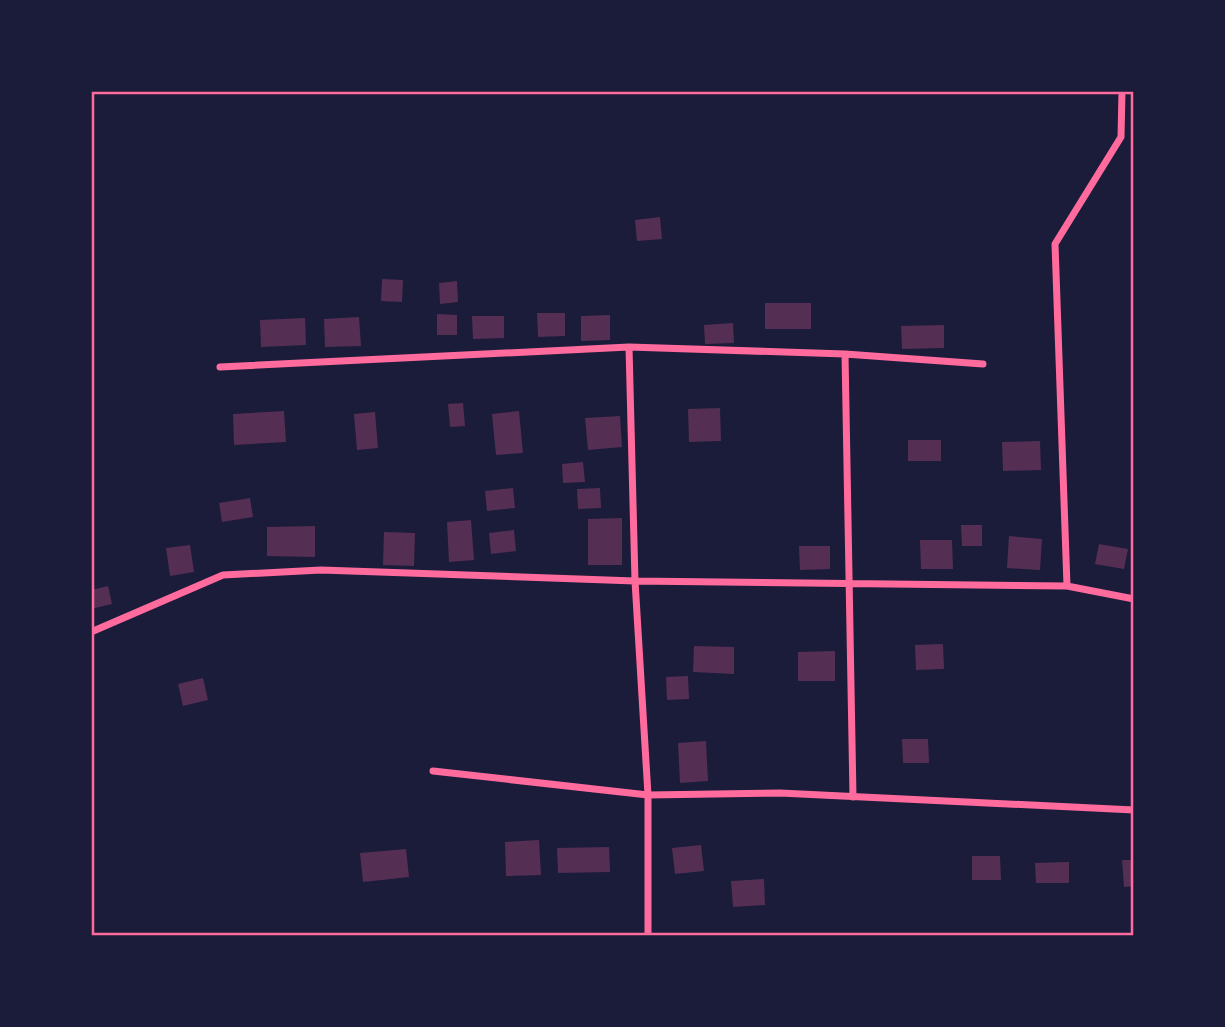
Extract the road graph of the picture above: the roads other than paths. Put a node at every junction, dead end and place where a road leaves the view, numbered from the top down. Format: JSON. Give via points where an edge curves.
{"nodes":[{"id":1,"x":1122,"y":91,"type":"edge"},
{"id":2,"x":629,"y":347,"type":"junction"},
{"id":3,"x":845,"y":354,"type":"junction"},
{"id":4,"x":983,"y":364,"type":"dead end"},
{"id":5,"x":220,"y":366,"type":"dead end"},
{"id":6,"x":635,"y":581,"type":"junction"},
{"id":7,"x":850,"y":584,"type":"junction"},
{"id":8,"x":1067,"y":586,"type":"junction"},
{"id":9,"x":1134,"y":599,"type":"edge"},
{"id":10,"x":91,"y":632,"type":"edge"},
{"id":11,"x":433,"y":771,"type":"dead end"},
{"id":12,"x":648,"y":795,"type":"junction"},
{"id":13,"x":853,"y":797,"type":"junction"},
{"id":14,"x":1134,"y":810,"type":"edge"},
{"id":15,"x":648,"y":936,"type":"edge"}],
"edges":[{"from":1,"to":8,"type":"street","via":[[1121,137],[1055,244]]},
{"from":2,"to":3,"type":"street"},
{"from":2,"to":5,"type":"street"},
{"from":2,"to":6,"type":"street"},
{"from":3,"to":4,"type":"street"},
{"from":3,"to":7,"type":"street"},
{"from":6,"to":7,"type":"street"},
{"from":6,"to":10,"type":"street","via":[[321,570],[223,575]]},
{"from":6,"to":12,"type":"street"},
{"from":7,"to":8,"type":"street"},
{"from":7,"to":13,"type":"street"},
{"from":8,"to":9,"type":"street"},
{"from":11,"to":12,"type":"street"},
{"from":12,"to":13,"type":"street"},
{"from":12,"to":15,"type":"street"},
{"from":13,"to":14,"type":"street"}]}
